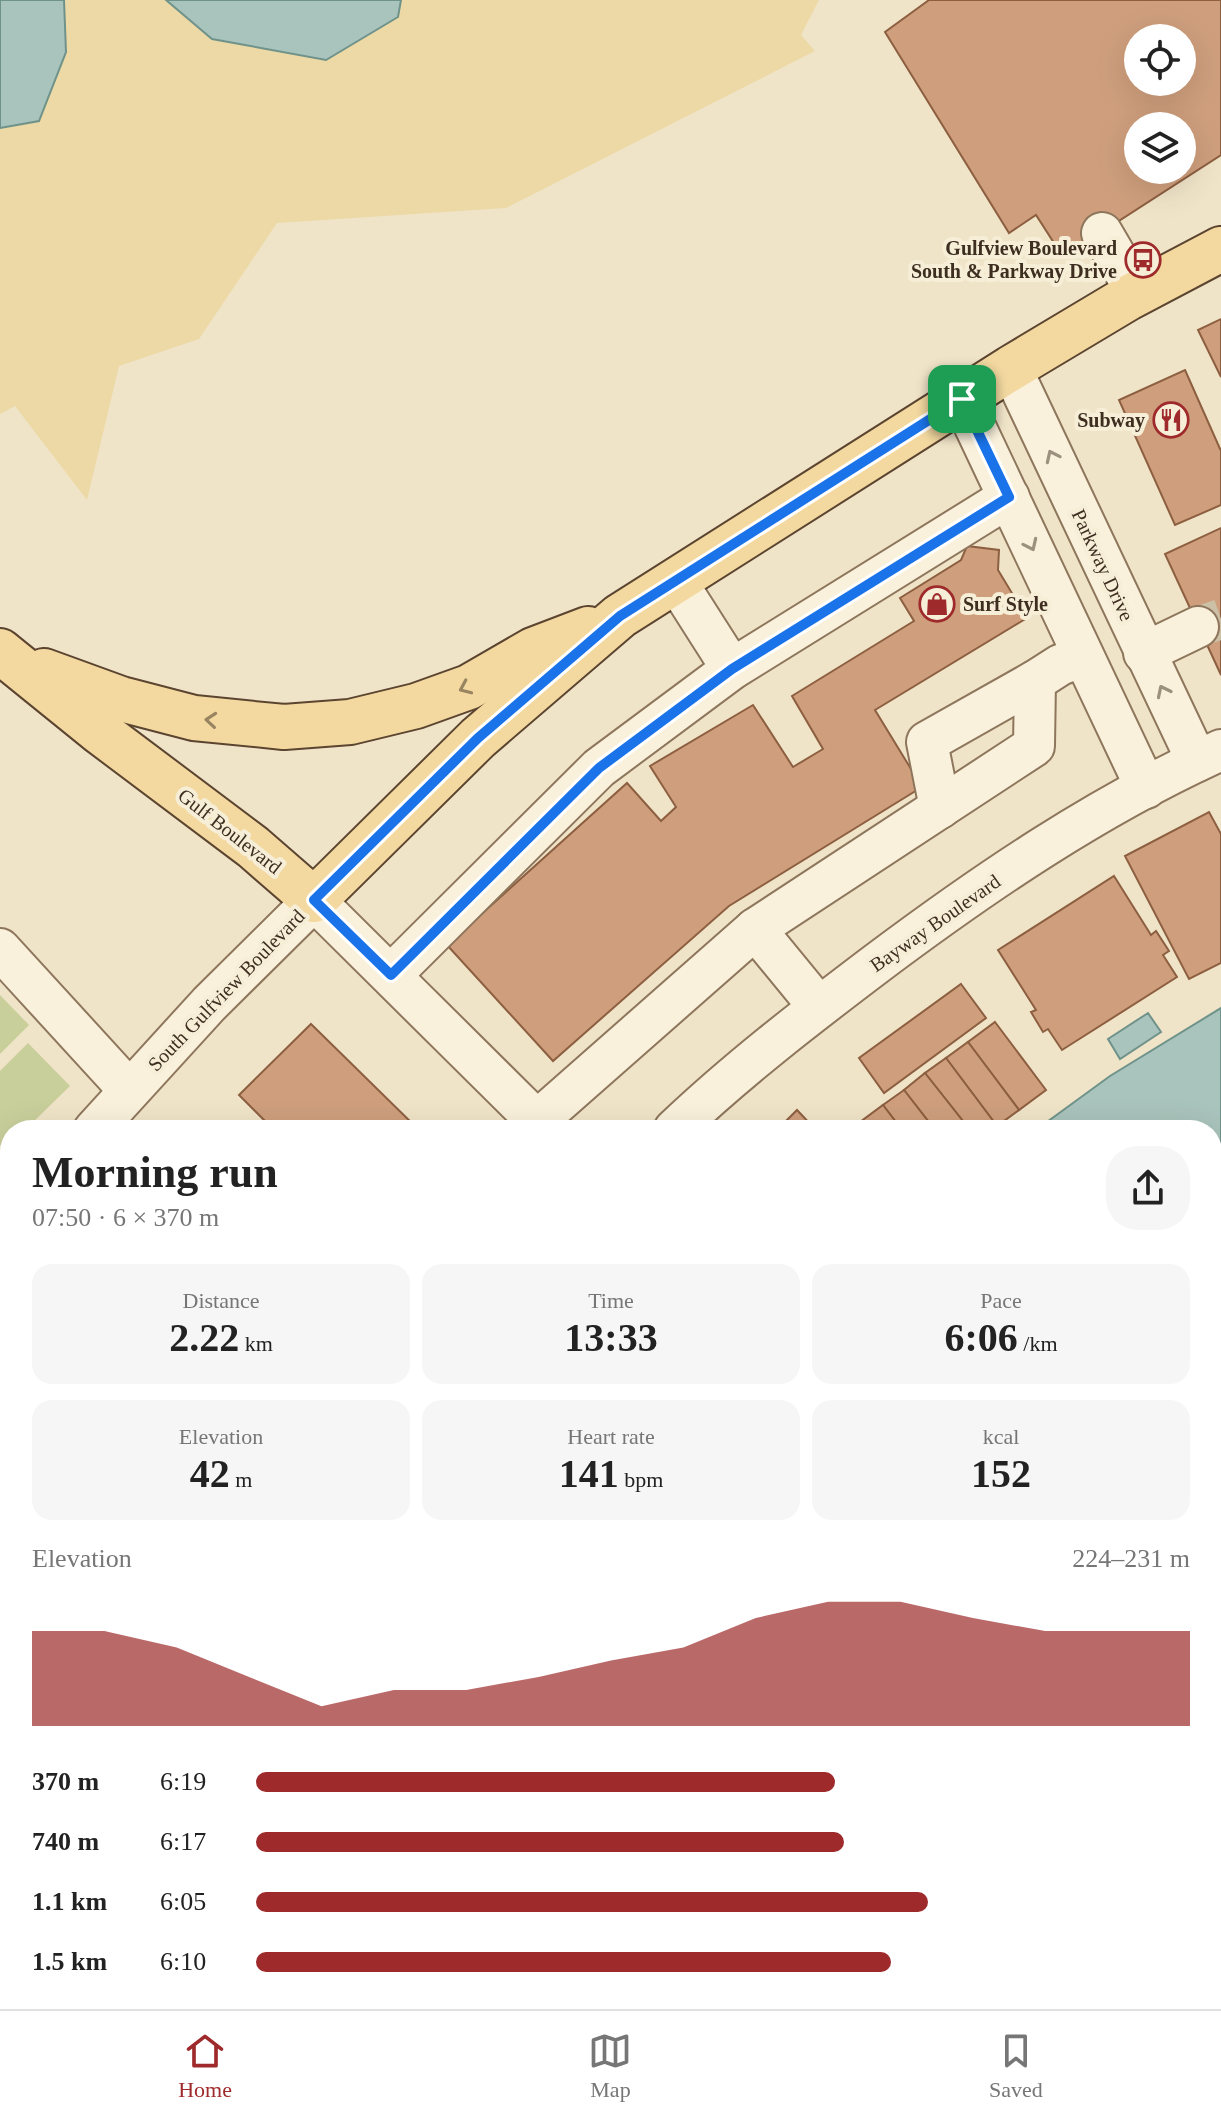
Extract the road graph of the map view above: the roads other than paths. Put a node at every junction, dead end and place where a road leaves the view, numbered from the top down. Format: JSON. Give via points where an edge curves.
{"nodes":[{"id":1,"x":1102,"y":233,"type":"dead end"},
{"id":2,"x":1221,"y":249,"type":"edge"},
{"id":3,"x":1137,"y":293,"type":"junction"},
{"id":4,"x":1011,"y":368,"type":"junction"},
{"id":5,"x":962,"y":399,"type":"junction"},
{"id":6,"x":1009,"y":497,"type":"junction"},
{"id":7,"x":676,"y":581,"type":"junction"},
{"id":8,"x":620,"y":616,"type":"junction"},
{"id":9,"x":1198,"y":627,"type":"tunnel mouth"},
{"id":10,"x":1144,"y":653,"type":"junction"},
{"id":11,"x":4,"y":655,"type":"edge"},
{"id":12,"x":1083,"y":656,"type":"junction"},
{"id":13,"x":732,"y":669,"type":"junction"},
{"id":14,"x":1035,"y":681,"type":"junction"},
{"id":15,"x":1209,"y":756,"type":"edge"},
{"id":16,"x":1146,"y":788,"type":"junction"},
{"id":17,"x":940,"y":808,"type":"junction"},
{"id":18,"x":314,"y":900,"type":"junction"},
{"id":19,"x":755,"y":929,"type":"junction"},
{"id":20,"x":0,"y":949,"type":"edge"},
{"id":21,"x":391,"y":975,"type":"junction"},
{"id":22,"x":819,"y":1007,"type":"junction"},
{"id":23,"x":129,"y":1090,"type":"junction"},
{"id":24,"x":103,"y":1120,"type":"edge"},
{"id":25,"x":536,"y":1120,"type":"edge"},
{"id":26,"x":548,"y":1120,"type":"edge"},
{"id":27,"x":685,"y":1120,"type":"edge"}],
"edges":[{"from":1,"to":3,"type":"street"},
{"from":2,"to":3,"type":"main road","name":"South Gulfview Boulevard"},
{"from":3,"to":4,"type":"main road","name":"South Gulfview Boulevard"},
{"from":4,"to":5,"type":"main road","name":"South Gulfview Boulevard"},
{"from":10,"to":4,"type":"street","name":"Parkway Drive","one_way":true},
{"from":5,"to":6,"type":"street"},
{"from":5,"to":7,"type":"main road","name":"South Gulfview Boulevard"},
{"from":6,"to":12,"type":"street","one_way":true},
{"from":6,"to":13,"type":"street"},
{"from":7,"to":8,"type":"main road","name":"South Gulfview Boulevard"},
{"from":7,"to":13,"type":"street"},
{"from":8,"to":11,"type":"main road","one_way":true,"via":[[533,650],[469,687],[416,706],[350,722],[284,727],[194,718],[121,699]]},
{"from":8,"to":18,"type":"main road","name":"South Gulfview Boulevard","via":[[478,738]]},
{"from":9,"to":10,"type":"street"},
{"from":15,"to":10,"type":"street","name":"Parkway Drive","one_way":true},
{"from":11,"to":18,"type":"main road","name":"Gulf Boulevard"},
{"from":12,"to":14,"type":"street"},
{"from":12,"to":16,"type":"street"},
{"from":13,"to":21,"type":"street","via":[[599,768]]},
{"from":14,"to":17,"type":"street","via":[[1034,746]]},
{"from":14,"to":17,"type":"street","via":[[927,742]]},
{"from":15,"to":16,"type":"street","name":"Bayway Boulevard"},
{"from":16,"to":22,"type":"street","name":"Bayway Boulevard","via":[[953,906]]},
{"from":17,"to":19,"type":"street"},
{"from":18,"to":21,"type":"street","name":"Gulf Boulevard"},
{"from":18,"to":23,"type":"street","name":"South Gulfview Boulevard"},
{"from":19,"to":22,"type":"street"},
{"from":19,"to":26,"type":"street"},
{"from":20,"to":23,"type":"street"},
{"from":21,"to":25,"type":"street","name":"Gulf Boulevard"},
{"from":22,"to":27,"type":"street","name":"Bayway Boulevard"},
{"from":23,"to":24,"type":"street","name":"South Gulfview Boulevard"}]}
